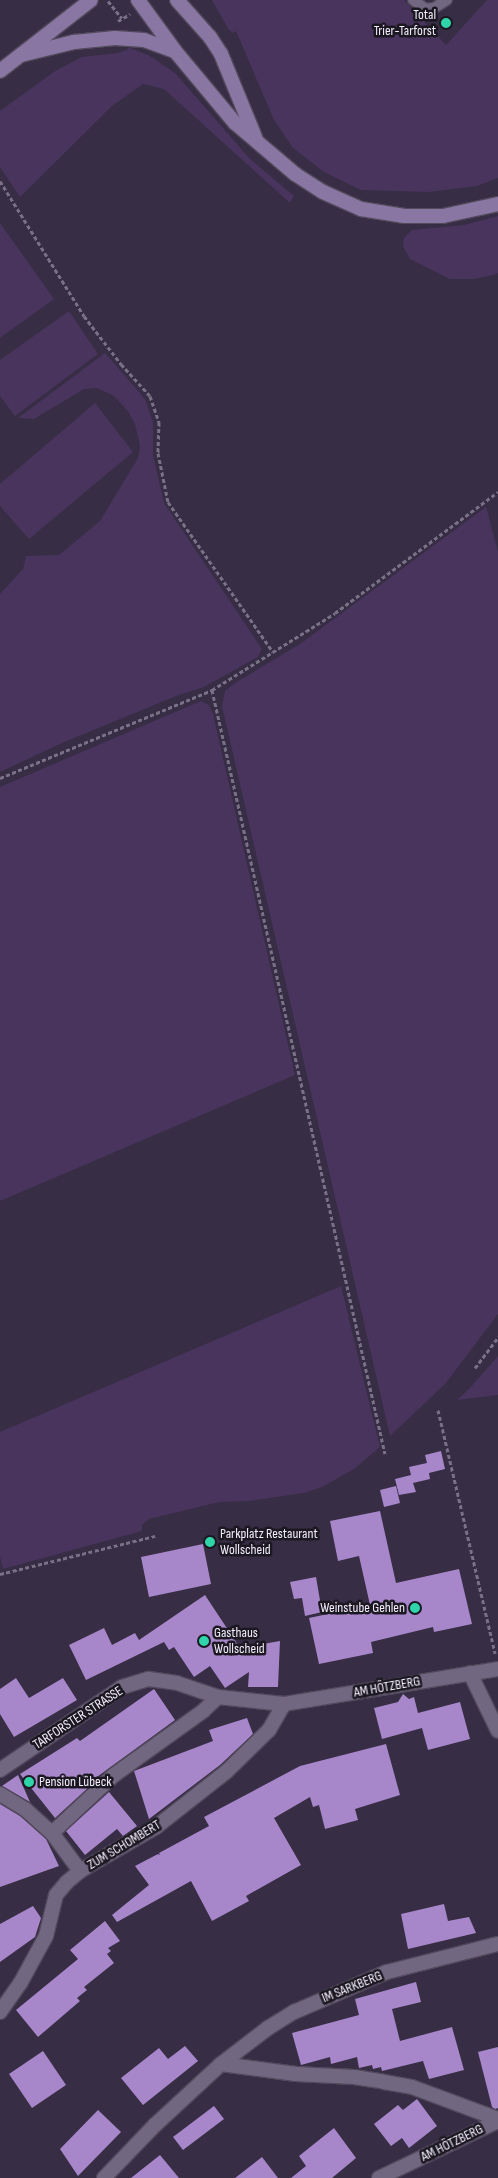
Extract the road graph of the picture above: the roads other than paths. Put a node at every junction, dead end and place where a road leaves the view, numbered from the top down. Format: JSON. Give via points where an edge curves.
{"nodes":[{"id":1,"x":92,"y":0,"type":"edge"},
{"id":2,"x":138,"y":0,"type":"edge"},
{"id":3,"x":177,"y":0,"type":"edge"},
{"id":4,"x":188,"y":0,"type":"edge"},
{"id":5,"x":414,"y":0,"type":"edge"},
{"id":6,"x":447,"y":0,"type":"edge"},
{"id":7,"x":194,"y":21,"type":"junction"},
{"id":8,"x":175,"y":52,"type":"junction"},
{"id":9,"x":21,"y":55,"type":"junction"},
{"id":10,"x":0,"y":71,"type":"edge"},
{"id":11,"x":257,"y":140,"type":"junction"},
{"id":12,"x":498,"y":204,"type":"edge"},
{"id":13,"x":497,"y":1662,"type":"edge"},
{"id":14,"x":470,"y":1673,"type":"junction"},
{"id":15,"x":218,"y":1697,"type":"junction"},
{"id":16,"x":304,"y":1702,"type":"joint"},
{"id":17,"x":284,"y":1704,"type":"junction"},
{"id":18,"x":498,"y":1731,"type":"edge"},
{"id":19,"x":0,"y":1770,"type":"edge"},
{"id":20,"x":0,"y":1794,"type":"edge"},
{"id":21,"x":52,"y":1833,"type":"junction"},
{"id":22,"x":80,"y":1871,"type":"junction"},
{"id":23,"x":498,"y":1944,"type":"edge"},
{"id":24,"x":0,"y":2012,"type":"edge"},
{"id":25,"x":221,"y":2064,"type":"junction"},
{"id":26,"x":498,"y":2120,"type":"edge"},
{"id":27,"x":104,"y":2178,"type":"edge"},
{"id":28,"x":380,"y":2178,"type":"edge"}],
"edges":[{"from":1,"to":9,"type":"main road"},
{"from":2,"to":8,"type":"main road"},
{"from":3,"to":7,"type":"main road"},
{"from":4,"to":7,"type":"main road"},
{"from":5,"to":6,"type":"lane","via":[[426,9]]},
{"from":7,"to":11,"type":"main road","via":[[221,54]]},
{"from":8,"to":9,"type":"main road","via":[[144,40],[115,38],[74,42]]},
{"from":8,"to":11,"type":"main road","via":[[223,110]]},
{"from":9,"to":10,"type":"main road"},
{"from":11,"to":12,"type":"main road","via":[[305,182],[361,209],[381,214],[426,217],[457,214]]},
{"from":13,"to":14,"type":"street","name":"AM HÖTZBERG"},
{"from":14,"to":16,"type":"street","name":"AM HÖTZBERG"},
{"from":14,"to":18,"type":"street"},
{"from":15,"to":17,"type":"street","name":"TARFORSTER STRASSE"},
{"from":15,"to":19,"type":"street","name":"TARFORSTER STRASSE","via":[[163,1680],[135,1683],[109,1696]]},
{"from":15,"to":21,"type":"street","via":[[114,1775]]},
{"from":16,"to":17,"type":"street","name":"TARFORSTER STRASSE"},
{"from":17,"to":22,"type":"street","name":"ZUM SCHOMBERT","via":[[270,1730],[226,1772],[156,1828]]},
{"from":20,"to":21,"type":"street","via":[[25,1809]]},
{"from":21,"to":22,"type":"street"},
{"from":22,"to":24,"type":"street","name":"ZUM SCHOMBERT","via":[[56,1894],[46,1936]]},
{"from":23,"to":25,"type":"street","name":"IM SARKBERG","via":[[387,1972],[354,1985],[294,2012]]},
{"from":25,"to":26,"type":"street","via":[[296,2074],[354,2077],[412,2087]]},
{"from":25,"to":27,"type":"street","name":"IM SARKBERG"},
{"from":26,"to":28,"type":"street","name":"AM HÖTZBERG"}]}
